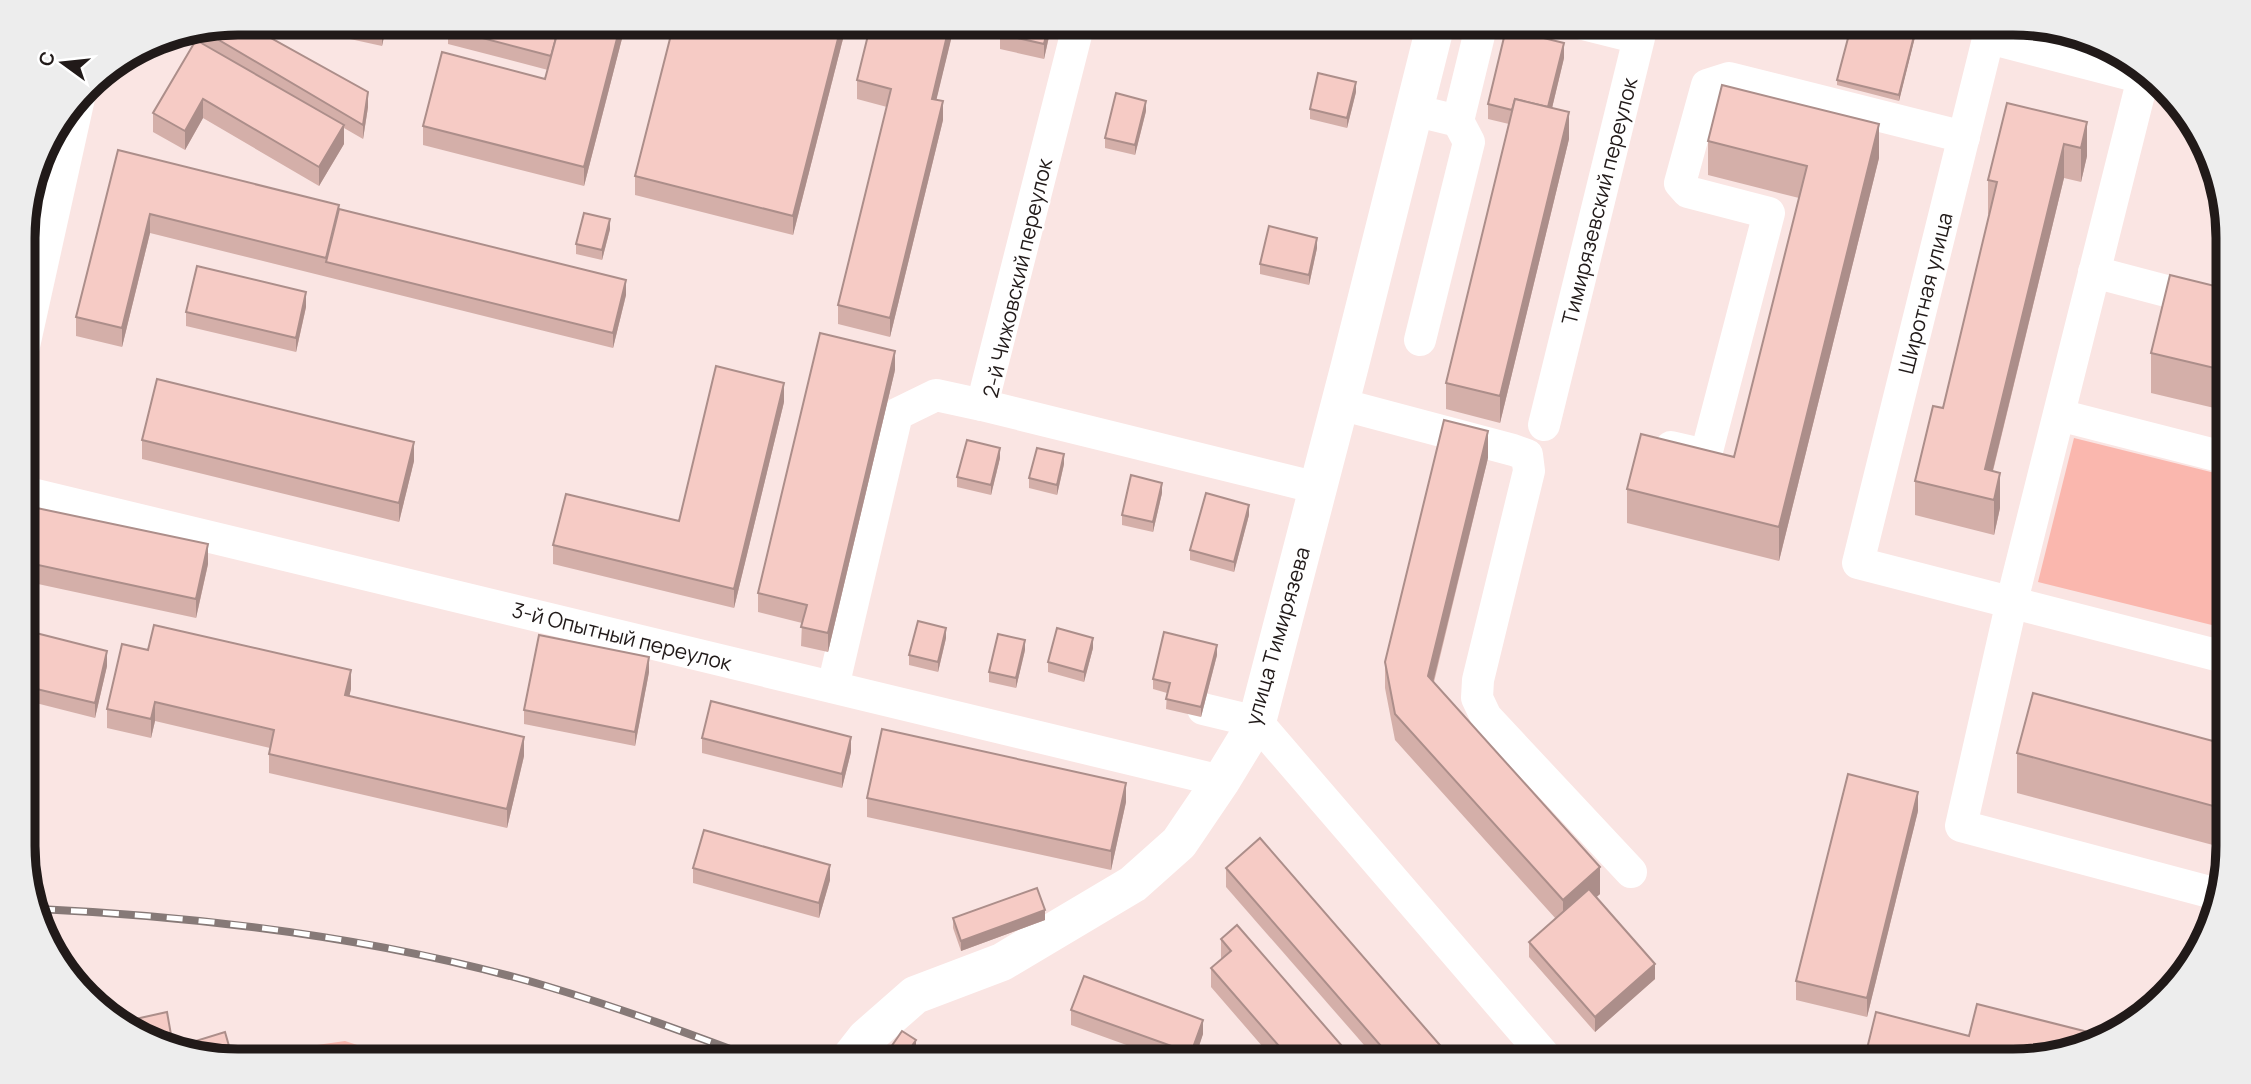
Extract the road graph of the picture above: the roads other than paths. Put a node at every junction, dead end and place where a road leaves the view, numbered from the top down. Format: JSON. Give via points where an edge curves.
{"nodes":[{"id":1,"x":1076,"y":35,"type":"edge"},
{"id":2,"x":1433,"y":35,"type":"edge"},
{"id":3,"x":1479,"y":35,"type":"edge"},
{"id":4,"x":1627,"y":35,"type":"edge"},
{"id":5,"x":1990,"y":35,"type":"edge"},
{"id":6,"x":2008,"y":35,"type":"edge"},
{"id":7,"x":2127,"y":70,"type":"edge"},
{"id":8,"x":2134,"y":75,"type":"edge"},
{"id":9,"x":1413,"y":110,"type":"junction"},
{"id":10,"x":1458,"y":121,"type":"junction"},
{"id":11,"x":71,"y":123,"type":"edge"},
{"id":12,"x":1964,"y":137,"type":"junction"},
{"id":13,"x":39,"y":216,"type":"edge"},
{"id":14,"x":35,"y":248,"type":"edge"},
{"id":15,"x":2094,"y":272,"type":"junction"},
{"id":16,"x":2216,"y":304,"type":"edge"},
{"id":17,"x":1420,"y":340,"type":"dead end"},
{"id":18,"x":1340,"y":404,"type":"junction"},
{"id":19,"x":982,"y":405,"type":"junction"},
{"id":20,"x":2059,"y":415,"type":"junction"},
{"id":21,"x":1544,"y":425,"type":"dead end"},
{"id":22,"x":1644,"y":441,"type":"edge"},
{"id":23,"x":2216,"y":455,"type":"edge"},
{"id":24,"x":1318,"y":488,"type":"junction"},
{"id":25,"x":35,"y":495,"type":"edge"},
{"id":26,"x":2012,"y":601,"type":"junction"},
{"id":27,"x":2216,"y":655,"type":"edge"},
{"id":28,"x":834,"y":687,"type":"junction"},
{"id":29,"x":1203,"y":709,"type":"edge"},
{"id":30,"x":1257,"y":722,"type":"junction"},
{"id":31,"x":1221,"y":781,"type":"junction"},
{"id":32,"x":1631,"y":872,"type":"dead end"},
{"id":33,"x":2210,"y":892,"type":"edge"},
{"id":34,"x":857,"y":1049,"type":"edge"},
{"id":35,"x":1539,"y":1049,"type":"edge"}],
"edges":[{"from":1,"to":19,"type":"street","name":"2-й Чижовский переулок"},
{"from":2,"to":9,"type":"main road","name":"улица Тимирязева"},
{"from":3,"to":10,"type":"street"},
{"from":4,"to":21,"type":"street","name":"Тимирязевский переулок","via":[[1639,38]]},
{"from":5,"to":12,"type":"street","name":"Широтная улица"},
{"from":6,"to":7,"type":"street"},
{"from":8,"to":15,"type":"street"},
{"from":9,"to":10,"type":"street"},
{"from":9,"to":18,"type":"main road","name":"улица Тимирязева"},
{"from":10,"to":17,"type":"street","via":[[1469,142]]},
{"from":11,"to":13,"type":"street"},
{"from":12,"to":22,"type":"street","via":[[1729,78],[1707,85],[1680,183],[1688,192],[1769,213],[1706,455]]},
{"from":12,"to":26,"type":"street","name":"Широтная улица","via":[[1858,563]]},
{"from":13,"to":14,"type":"street"},
{"from":15,"to":16,"type":"street"},
{"from":15,"to":20,"type":"street"},
{"from":18,"to":24,"type":"main road","name":"улица Тимирязева"},
{"from":18,"to":32,"type":"street","via":[[1527,456],[1529,471],[1477,698],[1486,717]]},
{"from":19,"to":24,"type":"street","name":"2-й Чижовский переулок"},
{"from":19,"to":28,"type":"street","via":[[936,395],[897,414]]},
{"from":20,"to":23,"type":"street"},
{"from":20,"to":26,"type":"street"},
{"from":24,"to":30,"type":"main road","name":"улица Тимирязева"},
{"from":25,"to":28,"type":"street","name":"3-й Опытный переулок"},
{"from":26,"to":27,"type":"street"},
{"from":26,"to":33,"type":"street","via":[[1961,826]]},
{"from":28,"to":31,"type":"street","name":"3-й Опытный переулок"},
{"from":29,"to":30,"type":"street"},
{"from":30,"to":31,"type":"main road","name":"улица Тимирязева"},
{"from":30,"to":35,"type":"street"},
{"from":31,"to":34,"type":"main road","name":"улица Тимирязева","via":[[1179,843],[1133,884],[1002,962],[915,995]]}]}
